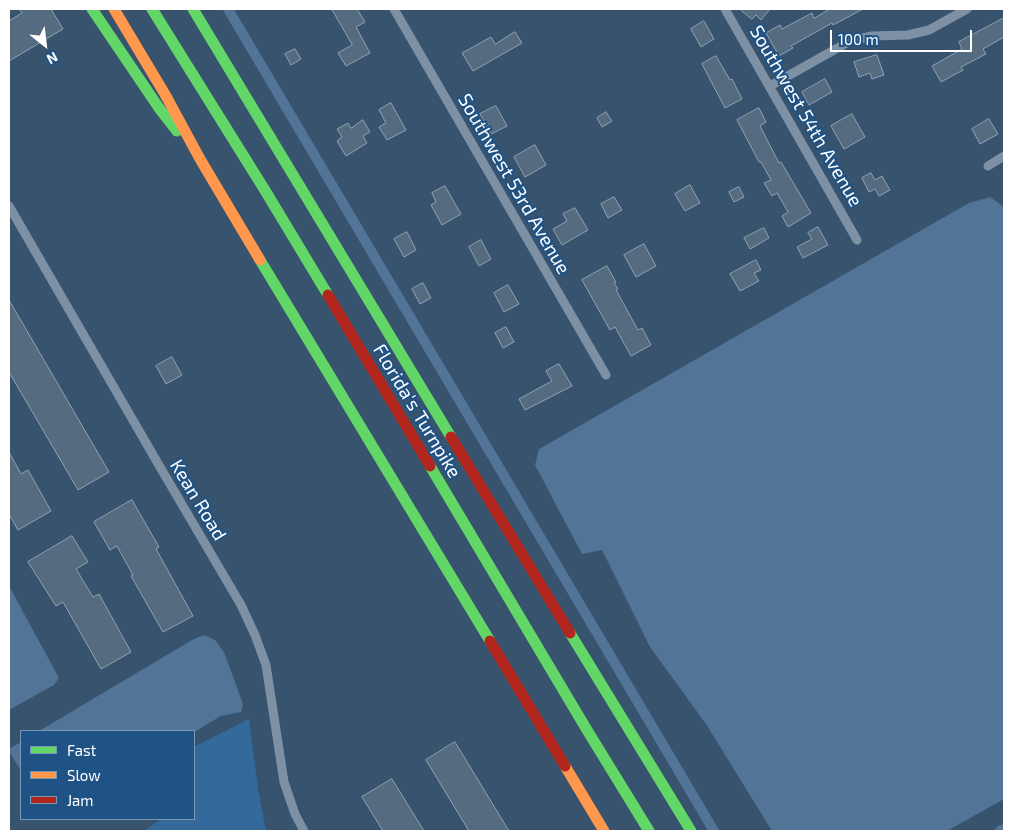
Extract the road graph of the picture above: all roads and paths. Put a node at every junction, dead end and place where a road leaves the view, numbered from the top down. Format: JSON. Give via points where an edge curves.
{"nodes":[{"id":1,"x":92,"y":9,"type":"edge"},
{"id":2,"x":114,"y":9,"type":"edge"},
{"id":3,"x":152,"y":9,"type":"edge"},
{"id":4,"x":193,"y":9,"type":"edge"},
{"id":5,"x":394,"y":9,"type":"edge"},
{"id":6,"x":726,"y":9,"type":"edge"},
{"id":7,"x":967,"y":9,"type":"edge"},
{"id":8,"x":770,"y":86,"type":"junction"},
{"id":9,"x":1004,"y":156,"type":"edge"},
{"id":10,"x":200,"y":159,"type":"junction"},
{"id":11,"x":988,"y":166,"type":"dead end"},
{"id":12,"x":9,"y":206,"type":"edge"},
{"id":13,"x":857,"y":240,"type":"dead end"},
{"id":14,"x":606,"y":375,"type":"dead end"},
{"id":15,"x":304,"y":831,"type":"edge"},
{"id":16,"x":604,"y":831,"type":"edge"},
{"id":17,"x":649,"y":831,"type":"edge"},
{"id":18,"x":692,"y":831,"type":"edge"}],
"edges":[{"from":1,"to":10,"type":"highway","via":[[159,108]]},
{"from":2,"to":10,"type":"highway"},
{"from":3,"to":17,"type":"highway","name":"Florida's Turnpike","via":[[266,192]]},
{"from":4,"to":18,"type":"highway"},
{"from":5,"to":14,"type":"street","name":"Southwest 53rd Avenue"},
{"from":6,"to":8,"type":"street","name":"Southwest 54th Avenue"},
{"from":7,"to":8,"type":"street","via":[[929,30],[850,41]]},
{"from":8,"to":13,"type":"street","name":"Southwest 54th Avenue"},
{"from":9,"to":11,"type":"street"},
{"from":10,"to":16,"type":"highway"},
{"from":12,"to":15,"type":"street","name":"Kean Road","via":[[242,605],[266,665],[284,782]]}]}
